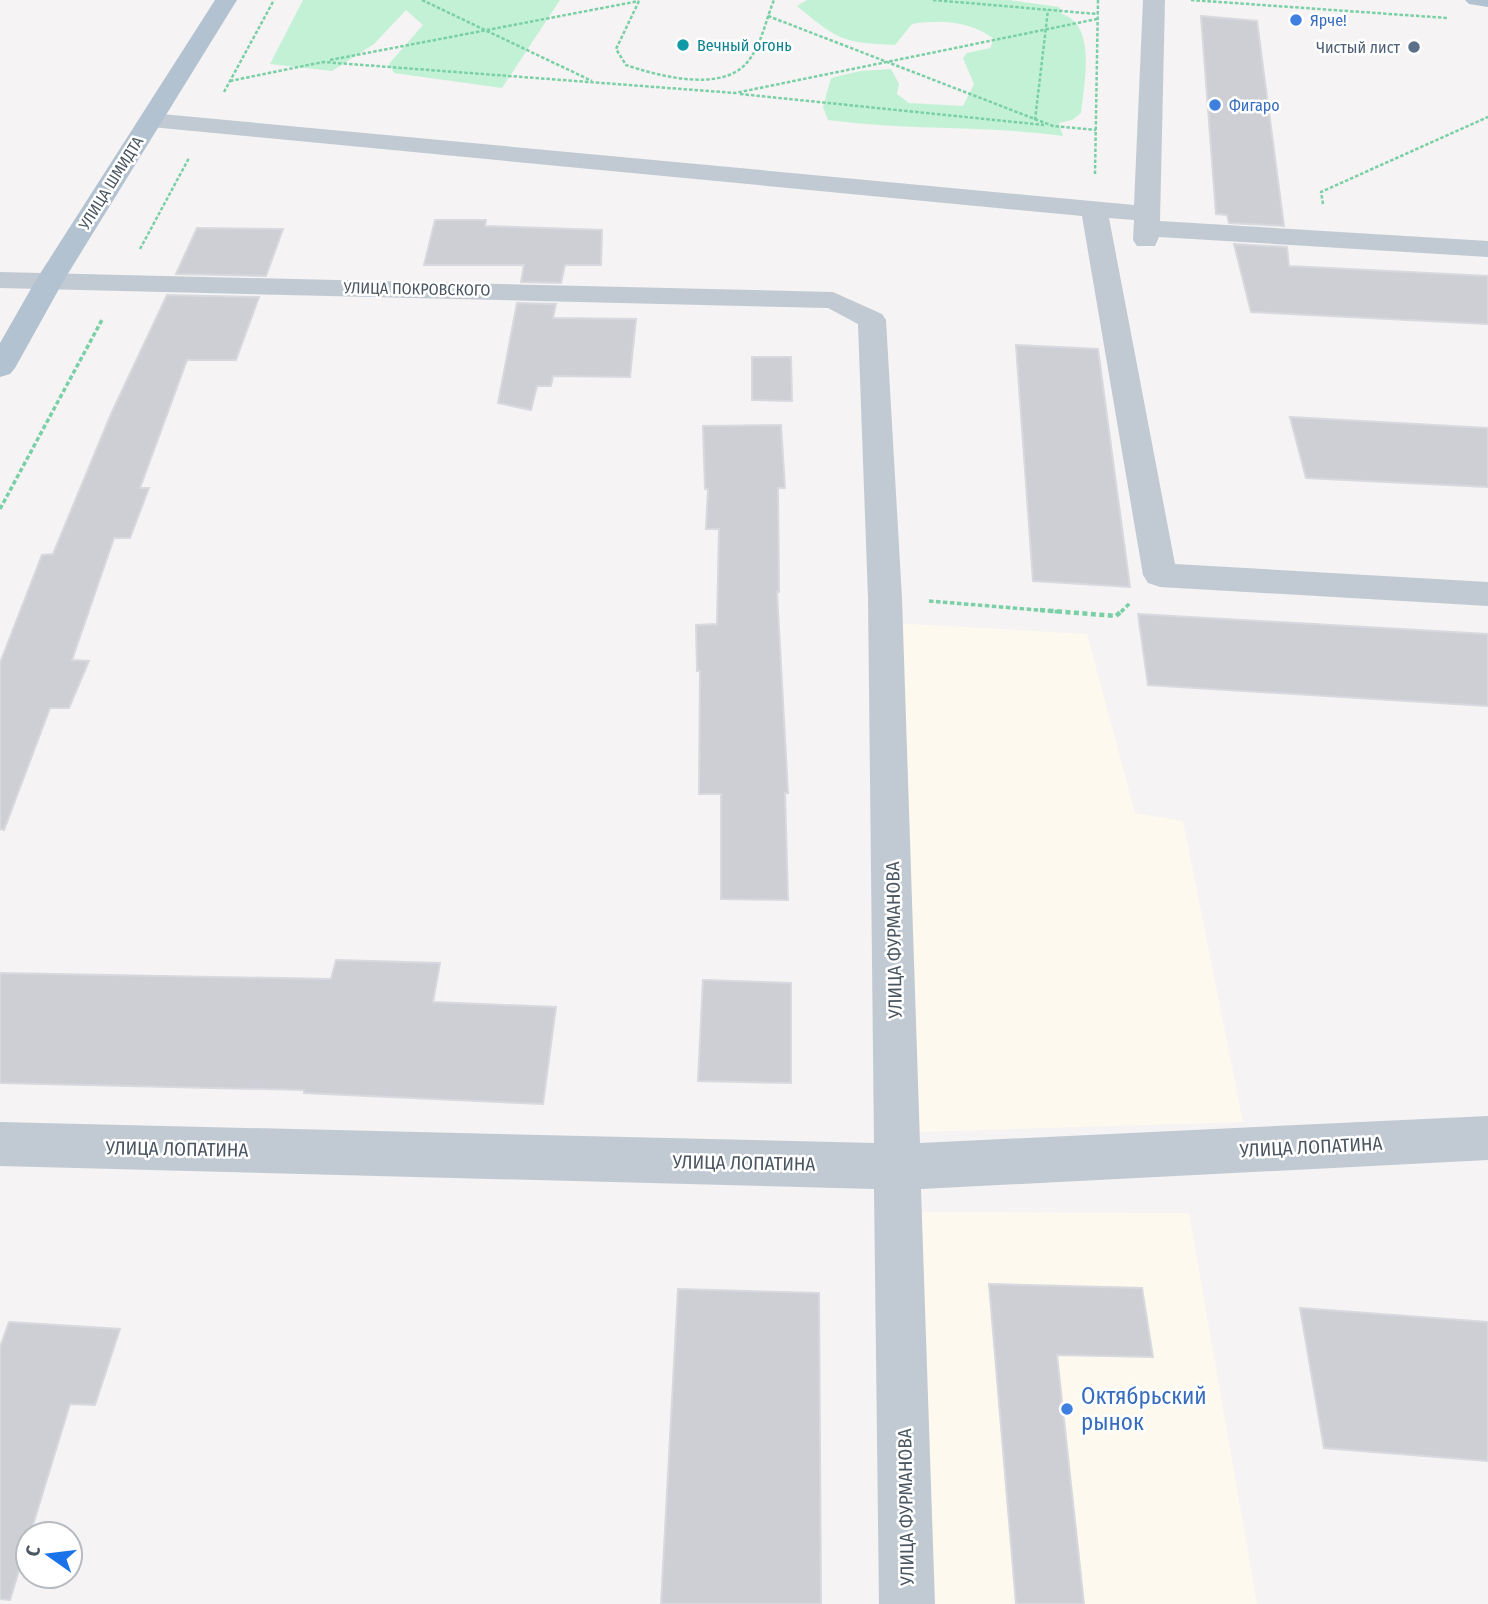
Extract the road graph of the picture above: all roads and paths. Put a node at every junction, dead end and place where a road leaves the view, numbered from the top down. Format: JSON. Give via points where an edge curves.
{"nodes":[{"id":1,"x":226,"y":0,"type":"edge"},
{"id":2,"x":422,"y":0,"type":"edge"},
{"id":3,"x":774,"y":0,"type":"edge"},
{"id":4,"x":933,"y":0,"type":"edge"},
{"id":5,"x":1098,"y":0,"type":"edge"},
{"id":6,"x":1154,"y":0,"type":"edge"},
{"id":7,"x":1190,"y":0,"type":"edge"},
{"id":8,"x":1476,"y":0,"type":"edge"},
{"id":9,"x":639,"y":1,"type":"edge"},
{"id":10,"x":1488,"y":1,"type":"edge"},
{"id":11,"x":1048,"y":10,"type":"junction"},
{"id":12,"x":1097,"y":14,"type":"junction"},
{"id":13,"x":768,"y":16,"type":"junction"},
{"id":14,"x":1447,"y":18,"type":"dead end"},
{"id":15,"x":1097,"y":19,"type":"junction"},
{"id":16,"x":483,"y":29,"type":"junction"},
{"id":17,"x":1045,"y":30,"type":"junction"},
{"id":18,"x":323,"y":62,"type":"junction"},
{"id":19,"x":884,"y":63,"type":"junction"},
{"id":20,"x":671,"y":77,"type":"junction"},
{"id":21,"x":230,"y":81,"type":"dead end"},
{"id":22,"x":596,"y":83,"type":"junction"},
{"id":23,"x":667,"y":88,"type":"junction"},
{"id":24,"x":735,"y":93,"type":"junction"},
{"id":25,"x":1488,"y":117,"type":"edge"},
{"id":26,"x":150,"y":120,"type":"junction"},
{"id":27,"x":1035,"y":120,"type":"junction"},
{"id":28,"x":1053,"y":126,"type":"junction"},
{"id":29,"x":1096,"y":130,"type":"junction"},
{"id":30,"x":1094,"y":209,"type":"junction"},
{"id":31,"x":1147,"y":230,"type":"junction"},
{"id":32,"x":1331,"y":240,"type":"junction"},
{"id":33,"x":1488,"y":249,"type":"edge"},
{"id":34,"x":50,"y":280,"type":"junction"},
{"id":35,"x":0,"y":281,"type":"edge"},
{"id":36,"x":833,"y":300,"type":"joint"},
{"id":37,"x":0,"y":368,"type":"edge"},
{"id":38,"x":1160,"y":575,"type":"junction"},
{"id":39,"x":1488,"y":594,"type":"edge"},
{"id":40,"x":885,"y":598,"type":"junction"},
{"id":41,"x":1488,"y":1138,"type":"edge"},
{"id":42,"x":0,"y":1144,"type":"edge"},
{"id":43,"x":900,"y":1167,"type":"junction"},
{"id":44,"x":907,"y":1604,"type":"edge"}],
"edges":[{"from":1,"to":26,"type":"main road","name":"УЛИЦА ШМИДТА"},
{"from":2,"to":16,"type":"path"},
{"from":3,"to":13,"type":"path"},
{"from":4,"to":11,"type":"path"},
{"from":5,"to":12,"type":"path"},
{"from":6,"to":31,"type":"street"},
{"from":7,"to":14,"type":"path"},
{"from":8,"to":10,"type":"main road"},
{"from":9,"to":16,"type":"path"},
{"from":9,"to":20,"type":"path","via":[[616,49],[626,65]]},
{"from":11,"to":12,"type":"path"},
{"from":11,"to":17,"type":"path"},
{"from":12,"to":15,"type":"path"},
{"from":13,"to":19,"type":"path"},
{"from":13,"to":20,"type":"path","via":[[748,63],[726,75]]},
{"from":15,"to":17,"type":"path"},
{"from":15,"to":29,"type":"path"},
{"from":16,"to":18,"type":"path"},
{"from":16,"to":22,"type":"path"},
{"from":17,"to":19,"type":"path"},
{"from":17,"to":27,"type":"path"},
{"from":18,"to":21,"type":"path"},
{"from":18,"to":22,"type":"path"},
{"from":19,"to":24,"type":"path"},
{"from":19,"to":27,"type":"path"},
{"from":20,"to":23,"type":"path"},
{"from":22,"to":23,"type":"path"},
{"from":23,"to":24,"type":"path"},
{"from":24,"to":28,"type":"path"},
{"from":25,"to":32,"type":"path","via":[[1321,192]]},
{"from":26,"to":30,"type":"street"},
{"from":26,"to":34,"type":"main road","name":"УЛИЦА ШМИДТА"},
{"from":27,"to":28,"type":"path"},
{"from":28,"to":29,"type":"path"},
{"from":29,"to":30,"type":"path"},
{"from":30,"to":31,"type":"street"},
{"from":30,"to":38,"type":"street"},
{"from":31,"to":32,"type":"street"},
{"from":32,"to":33,"type":"street"},
{"from":34,"to":35,"type":"street","name":"УЛИЦА ПОКРОВСКОГО"},
{"from":34,"to":36,"type":"street","name":"УЛИЦА ПОКРОВСКОГО"},
{"from":34,"to":37,"type":"main road","name":"УЛИЦА ШМИДТА"},
{"from":36,"to":40,"type":"street","name":"УЛИЦА ФУРМАНОВА","via":[[872,320]]},
{"from":38,"to":39,"type":"street"},
{"from":38,"to":40,"type":"path","via":[[1116,616]]},
{"from":40,"to":43,"type":"street","name":"УЛИЦА ФУРМАНОВА"},
{"from":41,"to":43,"type":"street","name":"УЛИЦА ЛОПАТИНА"},
{"from":42,"to":43,"type":"street","name":"УЛИЦА ЛОПАТИНА"},
{"from":43,"to":44,"type":"street","name":"УЛИЦА ФУРМАНОВА"}]}
